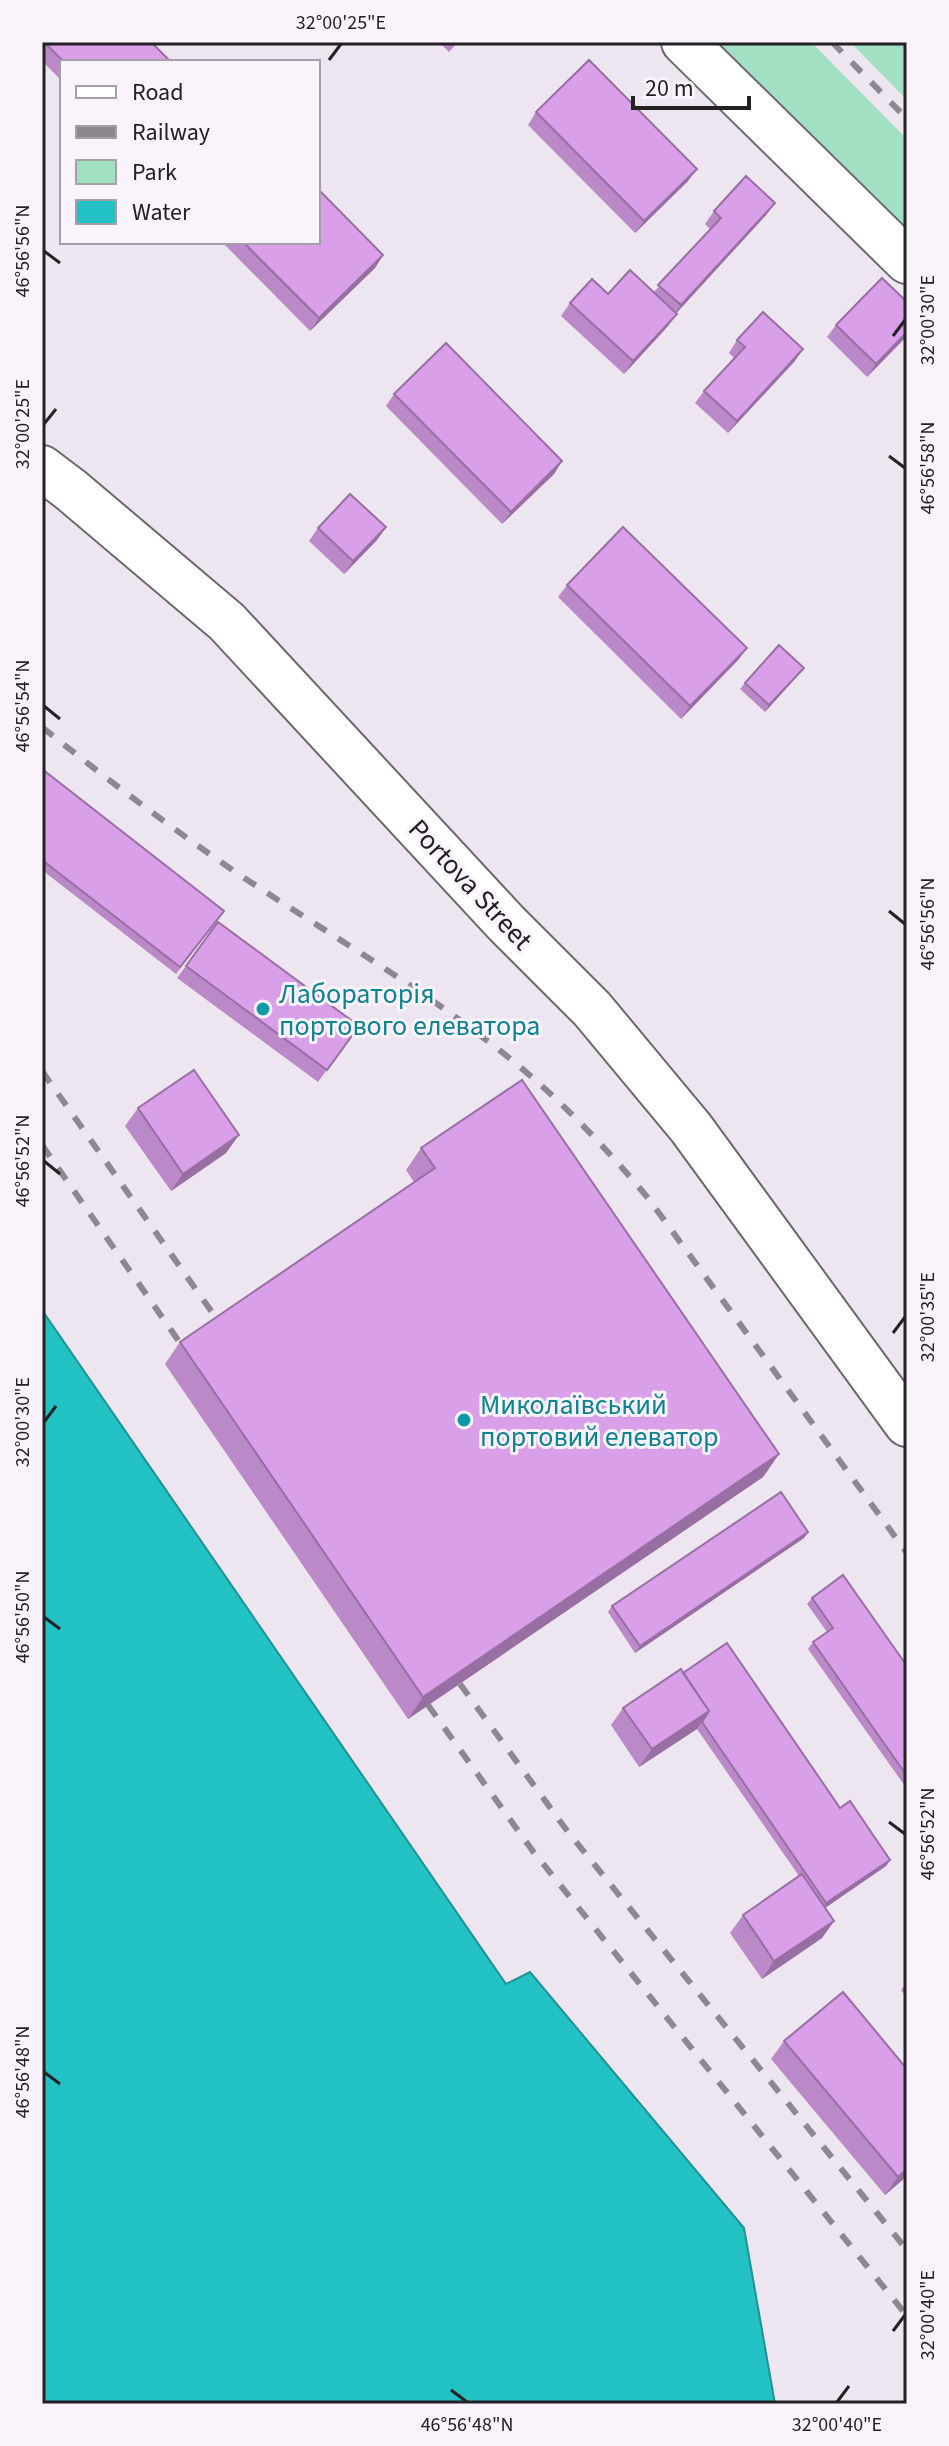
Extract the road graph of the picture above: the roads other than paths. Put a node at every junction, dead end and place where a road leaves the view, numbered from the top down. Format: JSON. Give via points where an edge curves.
{"nodes":[{"id":1,"x":684,"y":42,"type":"edge"},
{"id":2,"x":907,"y":261,"type":"edge"},
{"id":3,"x":42,"y":468,"type":"edge"},
{"id":4,"x":907,"y":1424,"type":"edge"}],
"edges":[{"from":1,"to":2,"type":"street"},
{"from":3,"to":4,"type":"street","name":"Portova Street","via":[[227,622],[592,1009],[691,1128]]}]}
